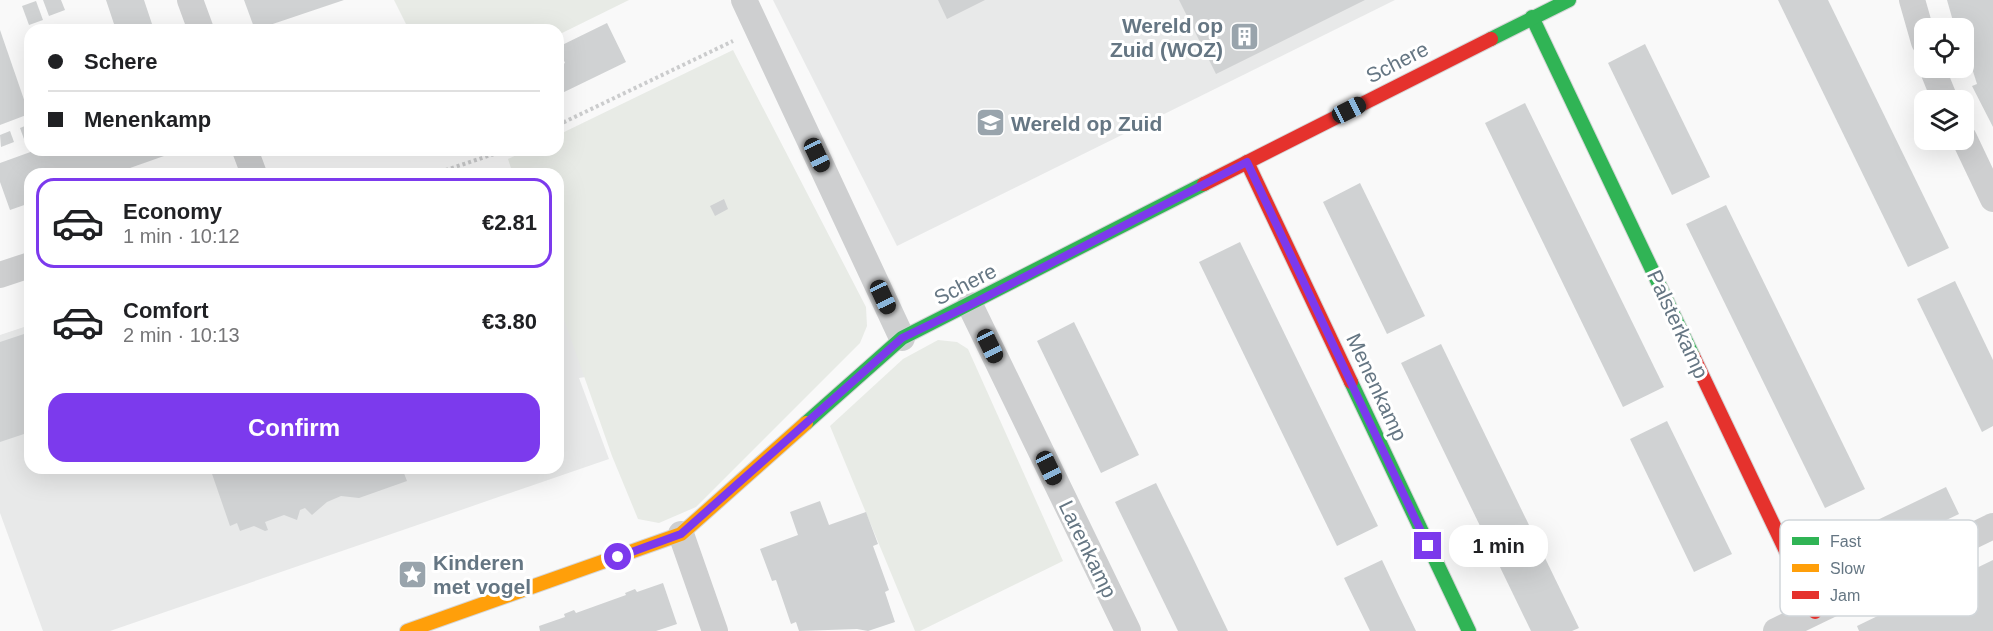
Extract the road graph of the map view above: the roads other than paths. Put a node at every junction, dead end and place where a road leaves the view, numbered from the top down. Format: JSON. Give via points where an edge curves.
{"nodes":[{"id":1,"x":190,"y":0,"type":"edge"},
{"id":2,"x":744,"y":0,"type":"edge"},
{"id":3,"x":1569,"y":0,"type":"edge"},
{"id":4,"x":1911,"y":0,"type":"edge"},
{"id":5,"x":1532,"y":17,"type":"junction"},
{"id":6,"x":1917,"y":18,"type":"edge"},
{"id":7,"x":199,"y":24,"type":"edge"},
{"id":8,"x":1970,"y":150,"type":"edge"},
{"id":9,"x":1247,"y":162,"type":"junction"},
{"id":10,"x":1993,"y":199,"type":"edge"},
{"id":11,"x":24,"y":267,"type":"edge"},
{"id":12,"x":0,"y":275,"type":"edge"},
{"id":13,"x":970,"y":305,"type":"junction"},
{"id":14,"x":902,"y":338,"type":"junction"},
{"id":15,"x":1993,"y":526,"type":"edge"},
{"id":16,"x":681,"y":534,"type":"junction"},
{"id":17,"x":1978,"y":534,"type":"edge"},
{"id":18,"x":1780,"y":538,"type":"edge"},
{"id":19,"x":1820,"y":622,"type":"edge"},
{"id":20,"x":407,"y":631,"type":"edge"},
{"id":21,"x":715,"y":631,"type":"edge"},
{"id":22,"x":1128,"y":631,"type":"edge"},
{"id":23,"x":1469,"y":631,"type":"edge"},
{"id":24,"x":1776,"y":631,"type":"edge"}],
"edges":[{"from":1,"to":7,"type":"street"},
{"from":2,"to":14,"type":"street"},
{"from":3,"to":5,"type":"street","name":"Schere"},
{"from":4,"to":6,"type":"street"},
{"from":5,"to":9,"type":"street","name":"Schere"},
{"from":5,"to":18,"type":"street","name":"Palsterkamp"},
{"from":8,"to":10,"type":"street"},
{"from":9,"to":13,"type":"street","name":"Schere"},
{"from":9,"to":23,"type":"street","name":"Menenkamp"},
{"from":11,"to":12,"type":"street"},
{"from":13,"to":14,"type":"street","name":"Schere"},
{"from":13,"to":22,"type":"street","name":"Larenkamp"},
{"from":14,"to":16,"type":"street","name":"Schere"},
{"from":15,"to":17,"type":"street"},
{"from":16,"to":20,"type":"street","name":"Schere"},
{"from":16,"to":21,"type":"street"},
{"from":19,"to":24,"type":"street"}]}
